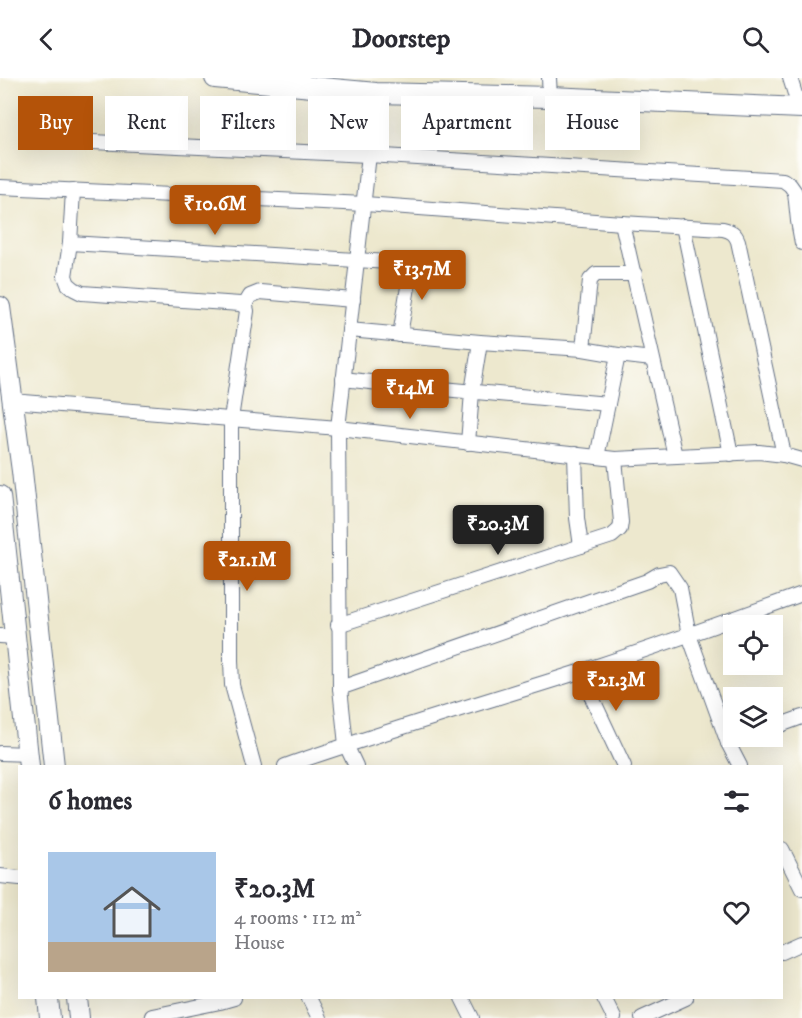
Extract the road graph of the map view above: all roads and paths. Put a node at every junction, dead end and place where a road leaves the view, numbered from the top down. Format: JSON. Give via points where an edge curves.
{"nodes":[{"id":1,"x":215,"y":78,"type":"edge"},
{"id":2,"x":790,"y":78,"type":"edge"},
{"id":3,"x":550,"y":88,"type":"edge"},
{"id":4,"x":376,"y":93,"type":"junction"},
{"id":5,"x":801,"y":107,"type":"edge"},
{"id":6,"x":93,"y":142,"type":"edge"},
{"id":7,"x":368,"y":155,"type":"junction"},
{"id":8,"x":0,"y":187,"type":"edge"},
{"id":9,"x":73,"y":190,"type":"junction"},
{"id":10,"x":364,"y":204,"type":"junction"},
{"id":11,"x":622,"y":223,"type":"junction"},
{"id":12,"x":683,"y":226,"type":"junction"},
{"id":13,"x":70,"y":243,"type":"junction"},
{"id":14,"x":802,"y":243,"type":"edge"},
{"id":15,"x":357,"y":260,"type":"junction"},
{"id":16,"x":412,"y":263,"type":"junction"},
{"id":17,"x":456,"y":266,"type":"dead end"},
{"id":18,"x":634,"y":274,"type":"junction"},
{"id":19,"x":353,"y":300,"type":"junction"},
{"id":20,"x":244,"y":306,"type":"junction"},
{"id":21,"x":1,"y":317,"type":"edge"},
{"id":22,"x":349,"y":330,"type":"junction"},
{"id":23,"x":400,"y":335,"type":"junction"},
{"id":24,"x":480,"y":342,"type":"junction"},
{"id":25,"x":583,"y":349,"type":"junction"},
{"id":26,"x":618,"y":355,"type":"junction"},
{"id":27,"x":652,"y":358,"type":"junction"},
{"id":28,"x":344,"y":379,"type":"junction"},
{"id":29,"x":472,"y":392,"type":"junction"},
{"id":30,"x":608,"y":404,"type":"junction"},
{"id":31,"x":9,"y":414,"type":"edge"},
{"id":32,"x":231,"y":420,"type":"junction"},
{"id":33,"x":338,"y":428,"type":"junction"},
{"id":34,"x":468,"y":443,"type":"junction"},
{"id":35,"x":575,"y":454,"type":"junction"},
{"id":36,"x":731,"y":454,"type":"junction"},
{"id":37,"x":784,"y":455,"type":"junction"},
{"id":38,"x":675,"y":456,"type":"junction"},
{"id":39,"x":597,"y":457,"type":"junction"},
{"id":40,"x":615,"y":459,"type":"junction"},
{"id":41,"x":802,"y":460,"type":"edge"},
{"id":42,"x":0,"y":496,"type":"edge"},
{"id":43,"x":580,"y":546,"type":"junction"},
{"id":44,"x":802,"y":594,"type":"edge"},
{"id":45,"x":338,"y":625,"type":"junction"},
{"id":46,"x":689,"y":635,"type":"junction"},
{"id":47,"x":8,"y":637,"type":"edge"},
{"id":48,"x":580,"y":672,"type":"junction"},
{"id":49,"x":340,"y":688,"type":"junction"},
{"id":50,"x":802,"y":717,"type":"edge"},
{"id":51,"x":783,"y":724,"type":"edge"},
{"id":52,"x":723,"y":729,"type":"edge"},
{"id":53,"x":346,"y":745,"type":"junction"},
{"id":54,"x":730,"y":747,"type":"edge"},
{"id":55,"x":0,"y":753,"type":"edge"},
{"id":56,"x":29,"y":760,"type":"edge"},
{"id":57,"x":54,"y":765,"type":"edge"},
{"id":58,"x":254,"y":765,"type":"edge"},
{"id":59,"x":288,"y":765,"type":"edge"},
{"id":60,"x":356,"y":765,"type":"edge"},
{"id":61,"x":624,"y":765,"type":"edge"},
{"id":62,"x":739,"y":765,"type":"edge"},
{"id":63,"x":783,"y":851,"type":"edge"},
{"id":64,"x":0,"y":876,"type":"edge"},
{"id":65,"x":18,"y":878,"type":"edge"},
{"id":66,"x":802,"y":889,"type":"edge"},
{"id":67,"x":802,"y":943,"type":"edge"},
{"id":68,"x":783,"y":952,"type":"edge"},
{"id":69,"x":48,"y":999,"type":"edge"},
{"id":70,"x":77,"y":999,"type":"edge"},
{"id":71,"x":230,"y":999,"type":"edge"},
{"id":72,"x":310,"y":999,"type":"edge"},
{"id":73,"x":462,"y":999,"type":"edge"},
{"id":74,"x":604,"y":999,"type":"edge"},
{"id":75,"x":684,"y":999,"type":"edge"},
{"id":76,"x":152,"y":1017,"type":"edge"},
{"id":77,"x":50,"y":1018,"type":"edge"},
{"id":78,"x":79,"y":1018,"type":"edge"},
{"id":79,"x":319,"y":1018,"type":"edge"},
{"id":80,"x":471,"y":1018,"type":"edge"},
{"id":81,"x":614,"y":1018,"type":"edge"},
{"id":82,"x":642,"y":1018,"type":"edge"}],
"edges":[{"from":1,"to":4,"type":"street"},
{"from":2,"to":5,"type":"street"},
{"from":3,"to":4,"type":"street"},
{"from":3,"to":5,"type":"street"},
{"from":4,"to":7,"type":"street"},
{"from":6,"to":7,"type":"street"},
{"from":7,"to":10,"type":"street"},
{"from":7,"to":14,"type":"street","via":[[783,180],[795,192]]},
{"from":8,"to":9,"type":"street"},
{"from":9,"to":10,"type":"street"},
{"from":9,"to":13,"type":"street"},
{"from":10,"to":11,"type":"street"},
{"from":10,"to":15,"type":"street"},
{"from":11,"to":12,"type":"street"},
{"from":11,"to":18,"type":"street"},
{"from":12,"to":36,"type":"street"},
{"from":12,"to":37,"type":"street","via":[[723,229],[736,235]]},
{"from":13,"to":15,"type":"street"},
{"from":13,"to":20,"type":"street","via":[[65,276],[68,284],[82,293]]},
{"from":15,"to":16,"type":"street"},
{"from":15,"to":19,"type":"street"},
{"from":16,"to":17,"type":"street"},
{"from":16,"to":23,"type":"street"},
{"from":18,"to":25,"type":"street","via":[[596,274],[590,280]]},
{"from":18,"to":27,"type":"street"},
{"from":19,"to":20,"type":"street","via":[[260,292],[250,296]]},
{"from":19,"to":22,"type":"street"},
{"from":20,"to":32,"type":"street","via":[[247,311]]},
{"from":21,"to":31,"type":"street"},
{"from":22,"to":23,"type":"street"},
{"from":22,"to":28,"type":"street"},
{"from":23,"to":24,"type":"street"},
{"from":24,"to":25,"type":"street"},
{"from":24,"to":29,"type":"street"},
{"from":25,"to":26,"type":"street"},
{"from":26,"to":27,"type":"street"},
{"from":26,"to":30,"type":"street"},
{"from":27,"to":38,"type":"street"},
{"from":28,"to":29,"type":"street"},
{"from":28,"to":33,"type":"street"},
{"from":29,"to":30,"type":"street"},
{"from":29,"to":34,"type":"street"},
{"from":30,"to":39,"type":"street"},
{"from":31,"to":32,"type":"street"},
{"from":31,"to":57,"type":"street"},
{"from":32,"to":33,"type":"street"},
{"from":32,"to":58,"type":"street","via":[[232,685]]},
{"from":33,"to":34,"type":"street"},
{"from":33,"to":45,"type":"street"},
{"from":34,"to":35,"type":"street"},
{"from":35,"to":39,"type":"street"},
{"from":35,"to":43,"type":"street"},
{"from":36,"to":37,"type":"street"},
{"from":36,"to":38,"type":"street"},
{"from":37,"to":41,"type":"street"},
{"from":38,"to":40,"type":"street"},
{"from":39,"to":40,"type":"street"},
{"from":40,"to":43,"type":"street","via":[[620,529],[612,536]]},
{"from":42,"to":47,"type":"street"},
{"from":43,"to":45,"type":"street"},
{"from":44,"to":46,"type":"street"},
{"from":45,"to":49,"type":"street"},
{"from":46,"to":48,"type":"street"},
{"from":46,"to":49,"type":"street","via":[[680,588],[669,572]]},
{"from":46,"to":52,"type":"street"},
{"from":47,"to":56,"type":"street"},
{"from":48,"to":53,"type":"street"},
{"from":48,"to":61,"type":"street"},
{"from":49,"to":53,"type":"street"},
{"from":50,"to":51,"type":"street"},
{"from":53,"to":59,"type":"street"},
{"from":53,"to":60,"type":"street"},
{"from":54,"to":62,"type":"street"},
{"from":55,"to":56,"type":"street"},
{"from":63,"to":66,"type":"street"},
{"from":64,"to":65,"type":"street"},
{"from":67,"to":68,"type":"street"},
{"from":69,"to":77,"type":"street"},
{"from":70,"to":78,"type":"street"},
{"from":71,"to":76,"type":"street"},
{"from":72,"to":79,"type":"street"},
{"from":73,"to":80,"type":"street"},
{"from":74,"to":81,"type":"street"},
{"from":75,"to":82,"type":"street"}]}
